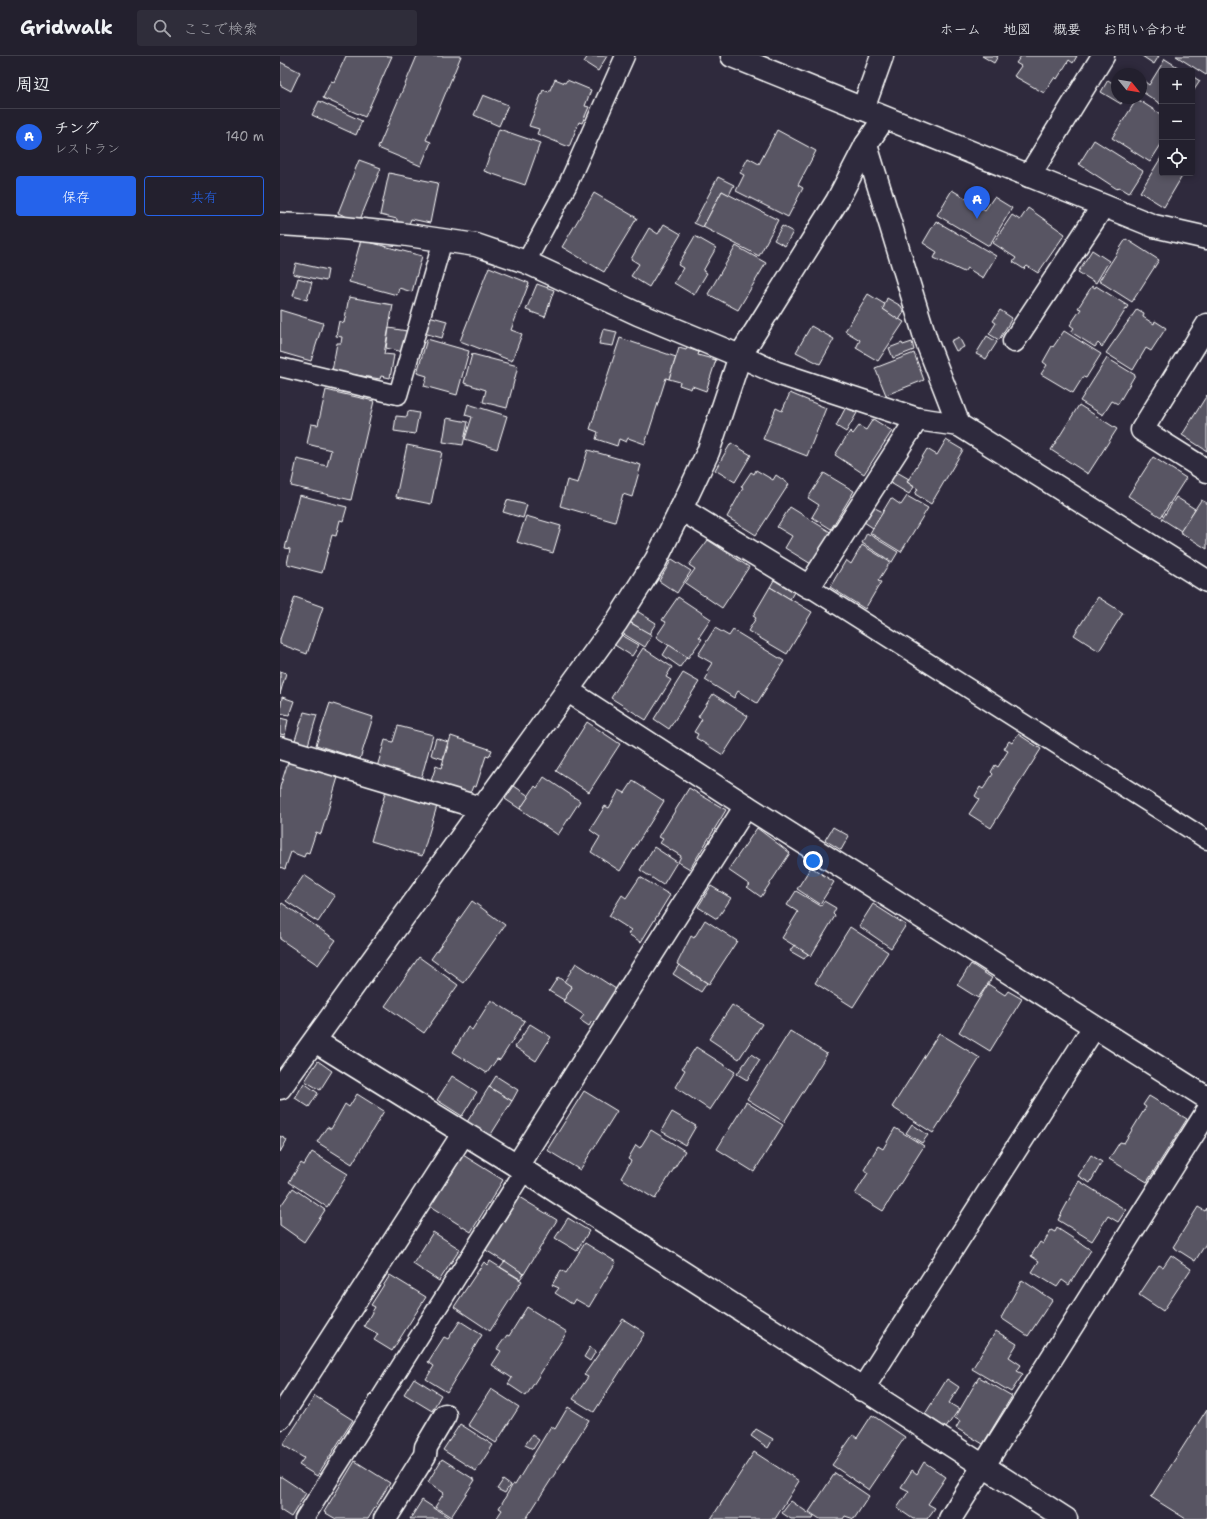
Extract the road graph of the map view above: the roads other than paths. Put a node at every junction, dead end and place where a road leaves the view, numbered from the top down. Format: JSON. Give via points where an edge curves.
{"nodes":[{"id":1,"x":626,"y":56,"type":"edge"},
{"id":2,"x":732,"y":56,"type":"edge"},
{"id":3,"x":882,"y":56,"type":"edge"},
{"id":4,"x":1103,"y":56,"type":"edge"},
{"id":5,"x":863,"y":109,"type":"junction"},
{"id":6,"x":884,"y":118,"type":"junction"},
{"id":7,"x":866,"y":145,"type":"junction"},
{"id":8,"x":1029,"y":176,"type":"junction"},
{"id":9,"x":1103,"y":206,"type":"junction"},
{"id":10,"x":280,"y":225,"type":"edge"},
{"id":11,"x":1207,"y":238,"type":"edge"},
{"id":12,"x":443,"y":240,"type":"junction"},
{"id":13,"x":526,"y":262,"type":"junction"},
{"id":14,"x":1207,"y":325,"type":"edge"},
{"id":15,"x":1014,"y":341,"type":"dead end"},
{"id":16,"x":740,"y":356,"type":"junction"},
{"id":17,"x":280,"y":367,"type":"edge"},
{"id":18,"x":917,"y":419,"type":"junction"},
{"id":19,"x":959,"y":424,"type":"junction"},
{"id":20,"x":1207,"y":471,"type":"edge"},
{"id":21,"x":682,"y":509,"type":"junction"},
{"id":22,"x":1207,"y":581,"type":"edge"},
{"id":23,"x":809,"y":587,"type":"junction"},
{"id":24,"x":566,"y":690,"type":"junction"},
{"id":25,"x":280,"y":748,"type":"edge"},
{"id":26,"x":746,"y":806,"type":"junction"},
{"id":27,"x":481,"y":808,"type":"junction"},
{"id":28,"x":1207,"y":840,"type":"edge"},
{"id":29,"x":1094,"y":1027,"type":"junction"},
{"id":30,"x":315,"y":1041,"type":"junction"},
{"id":31,"x":280,"y":1088,"type":"edge"},
{"id":32,"x":1207,"y":1098,"type":"edge"},
{"id":33,"x":1207,"y":1112,"type":"edge"},
{"id":34,"x":463,"y":1134,"type":"junction"},
{"id":35,"x":520,"y":1169,"type":"junction"},
{"id":36,"x":862,"y":1390,"type":"junction"},
{"id":37,"x":445,"y":1415,"type":"dead end"},
{"id":38,"x":280,"y":1418,"type":"edge"},
{"id":39,"x":983,"y":1467,"type":"junction"},
{"id":40,"x":304,"y":1519,"type":"edge"},
{"id":41,"x":385,"y":1519,"type":"edge"},
{"id":42,"x":950,"y":1519,"type":"edge"},
{"id":43,"x":1066,"y":1519,"type":"edge"}],
"edges":[{"from":1,"to":13,"type":"lane","via":[[567,186]]},
{"from":2,"to":5,"type":"street"},
{"from":3,"to":5,"type":"street"},
{"from":4,"to":8,"type":"street"},
{"from":5,"to":6,"type":"street"},
{"from":6,"to":7,"type":"street"},
{"from":6,"to":8,"type":"street"},
{"from":7,"to":16,"type":"street","via":[[837,202]]},
{"from":7,"to":19,"type":"street","via":[[926,340]]},
{"from":8,"to":9,"type":"street"},
{"from":9,"to":11,"type":"street","via":[[1154,226]]},
{"from":9,"to":15,"type":"street"},
{"from":10,"to":12,"type":"street","via":[[350,228]]},
{"from":12,"to":13,"type":"street","via":[[476,245]]},
{"from":12,"to":17,"type":"lane","via":[[398,394]]},
{"from":13,"to":16,"type":"street","via":[[638,314]]},
{"from":14,"to":20,"type":"street","via":[[1142,430]]},
{"from":16,"to":18,"type":"street","via":[[777,373]]},
{"from":16,"to":21,"type":"street","via":[[708,452]]},
{"from":18,"to":19,"type":"street"},
{"from":18,"to":23,"type":"street"},
{"from":19,"to":22,"type":"street"},
{"from":21,"to":23,"type":"street"},
{"from":21,"to":24,"type":"street","via":[[656,560],[624,610]]},
{"from":23,"to":28,"type":"lane"},
{"from":24,"to":26,"type":"street"},
{"from":24,"to":27,"type":"street"},
{"from":25,"to":27,"type":"street"},
{"from":26,"to":29,"type":"street"},
{"from":26,"to":35,"type":"street"},
{"from":27,"to":30,"type":"street"},
{"from":29,"to":32,"type":"street"},
{"from":29,"to":36,"type":"street"},
{"from":30,"to":31,"type":"street"},
{"from":30,"to":34,"type":"street"},
{"from":33,"to":39,"type":"street"},
{"from":34,"to":35,"type":"street"},
{"from":34,"to":38,"type":"street"},
{"from":35,"to":36,"type":"street"},
{"from":35,"to":40,"type":"lane"},
{"from":36,"to":39,"type":"street"},
{"from":37,"to":41,"type":"street","via":[[426,1447],[425,1455]]},
{"from":39,"to":42,"type":"street"},
{"from":39,"to":43,"type":"street"}]}
